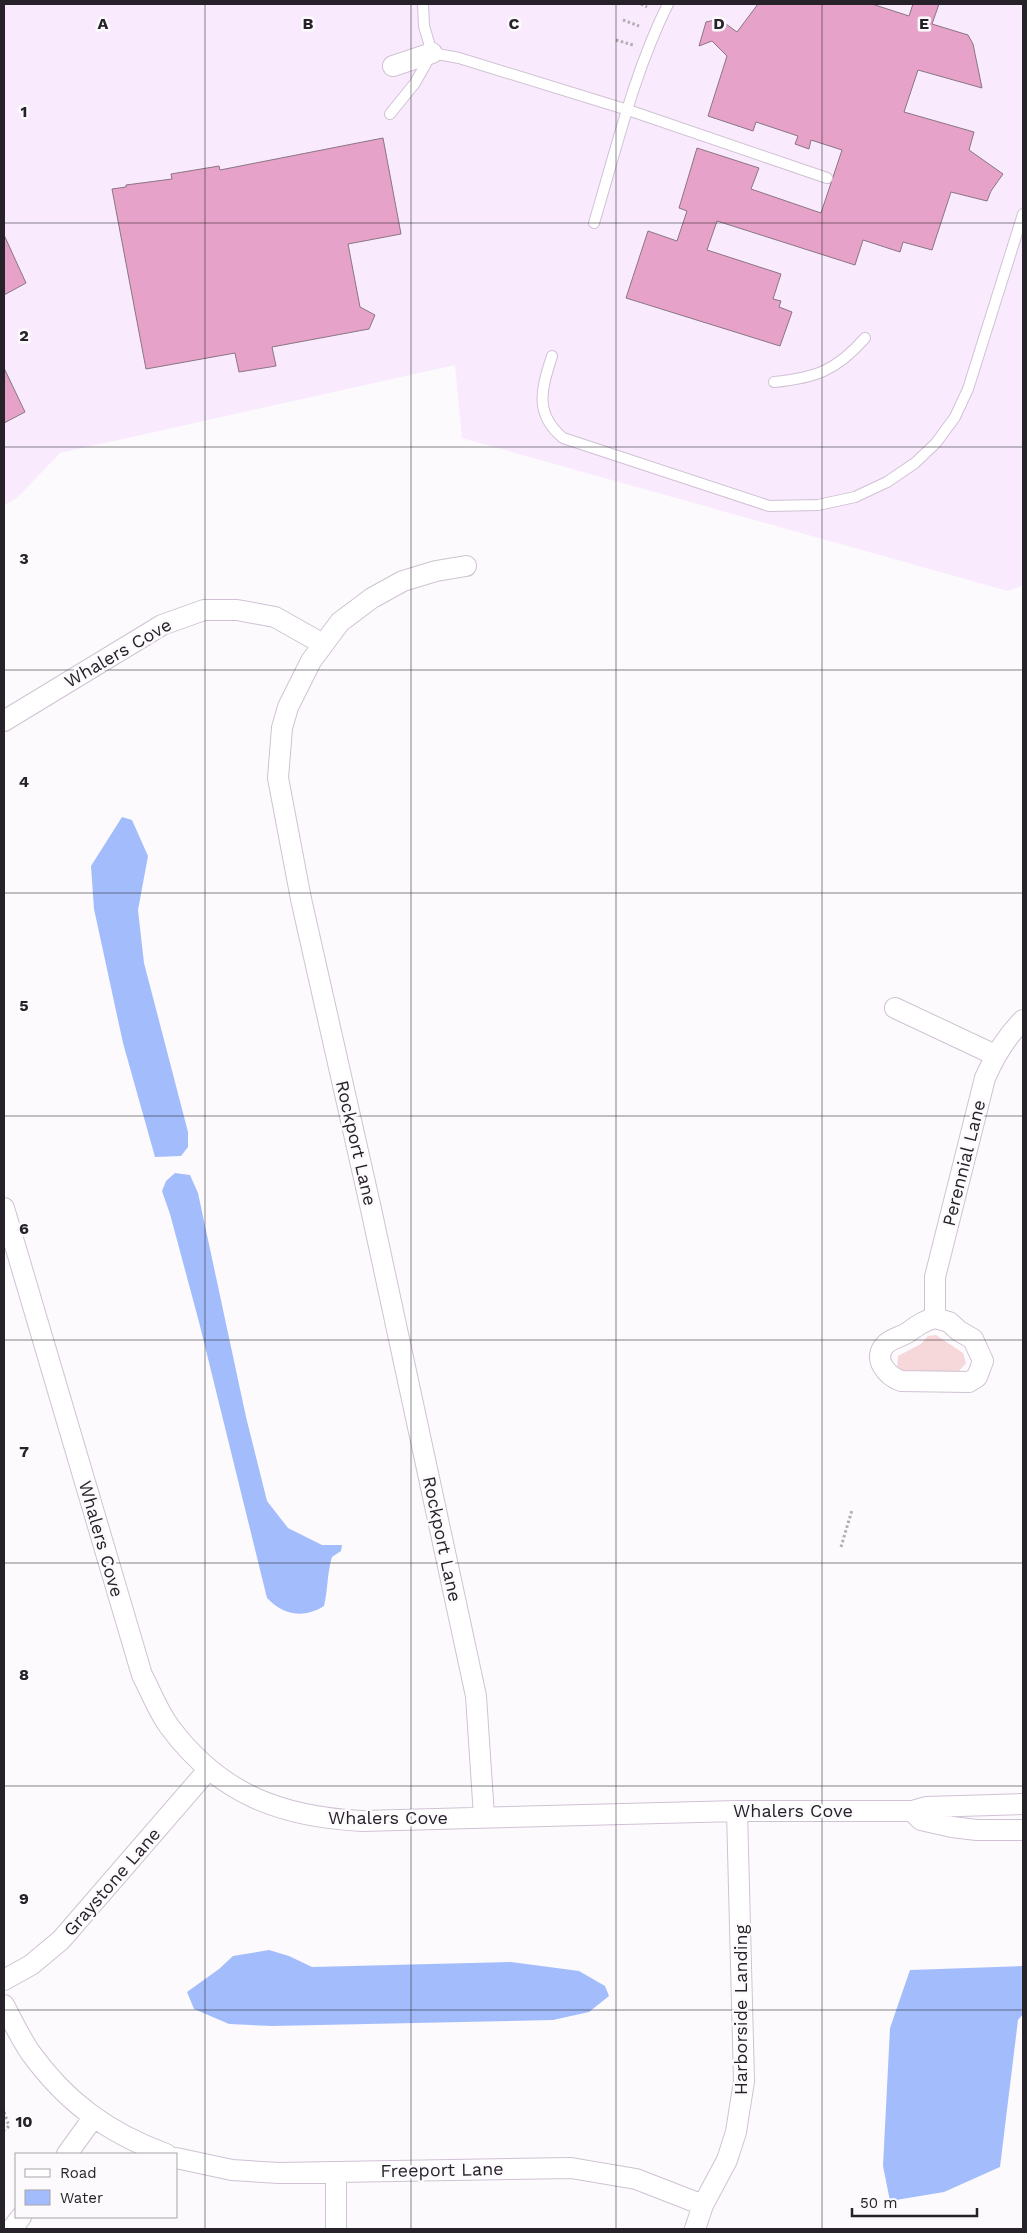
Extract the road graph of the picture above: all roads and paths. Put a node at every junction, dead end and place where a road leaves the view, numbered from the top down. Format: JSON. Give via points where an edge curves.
{"nodes":[{"id":1,"x":423,"y":4,"type":"edge"},
{"id":2,"x":640,"y":4,"type":"edge"},
{"id":3,"x":668,"y":4,"type":"edge"},
{"id":4,"x":646,"y":6,"type":"dead end"},
{"id":5,"x":623,"y":20,"type":"dead end"},
{"id":6,"x":639,"y":26,"type":"dead end"},
{"id":7,"x":616,"y":40,"type":"dead end"},
{"id":8,"x":633,"y":45,"type":"dead end"},
{"id":9,"x":432,"y":53,"type":"junction"},
{"id":10,"x":393,"y":66,"type":"dead end"},
{"id":11,"x":628,"y":110,"type":"junction"},
{"id":12,"x":390,"y":114,"type":"dead end"},
{"id":13,"x":827,"y":178,"type":"dead end"},
{"id":14,"x":1023,"y":214,"type":"edge"},
{"id":15,"x":594,"y":223,"type":"dead end"},
{"id":16,"x":865,"y":338,"type":"dead end"},
{"id":17,"x":552,"y":356,"type":"dead end"},
{"id":18,"x":774,"y":382,"type":"dead end"},
{"id":19,"x":466,"y":566,"type":"dead end"},
{"id":20,"x":322,"y":644,"type":"junction"},
{"id":21,"x":4,"y":721,"type":"edge"},
{"id":22,"x":895,"y":1008,"type":"dead end"},
{"id":23,"x":1023,"y":1020,"type":"edge"},
{"id":24,"x":995,"y":1055,"type":"junction"},
{"id":25,"x":4,"y":1208,"type":"edge"},
{"id":26,"x":935,"y":1318,"type":"junction"},
{"id":27,"x":852,"y":1510,"type":"dead end"},
{"id":28,"x":841,"y":1547,"type":"dead end"},
{"id":29,"x":208,"y":1770,"type":"junction"},
{"id":30,"x":1023,"y":1804,"type":"edge"},
{"id":31,"x":737,"y":1811,"type":"junction"},
{"id":32,"x":912,"y":1812,"type":"junction"},
{"id":33,"x":484,"y":1816,"type":"junction"},
{"id":34,"x":1023,"y":1830,"type":"edge"},
{"id":35,"x":4,"y":1980,"type":"edge"},
{"id":36,"x":4,"y":2005,"type":"edge"},
{"id":37,"x":4,"y":2112,"type":"edge"},
{"id":38,"x":93,"y":2118,"type":"junction"},
{"id":39,"x":5,"y":2130,"type":"dead end"},
{"id":40,"x":68,"y":2153,"type":"edge"},
{"id":41,"x":163,"y":2153,"type":"edge"},
{"id":42,"x":178,"y":2158,"type":"edge"},
{"id":43,"x":336,"y":2172,"type":"junction"},
{"id":44,"x":703,"y":2205,"type":"junction"},
{"id":45,"x":20,"y":2218,"type":"edge"},
{"id":46,"x":12,"y":2229,"type":"edge"},
{"id":47,"x":336,"y":2229,"type":"edge"},
{"id":48,"x":695,"y":2229,"type":"edge"}],
"edges":[{"from":1,"to":9,"type":"lane","via":[[424,26]]},
{"from":2,"to":4,"type":"path"},
{"from":3,"to":11,"type":"lane"},
{"from":5,"to":6,"type":"path"},
{"from":7,"to":8,"type":"path"},
{"from":9,"to":10,"type":"street"},
{"from":9,"to":11,"type":"lane","via":[[459,58]]},
{"from":9,"to":12,"type":"lane","via":[[415,83]]},
{"from":11,"to":13,"type":"lane"},
{"from":11,"to":15,"type":"lane"},
{"from":14,"to":17,"type":"lane","via":[[968,389],[955,417],[915,464],[855,497],[818,505],[769,506],[563,438],[552,428],[544,413],[542,388]]},
{"from":16,"to":18,"type":"lane","via":[[849,357],[827,371],[803,379]]},
{"from":19,"to":20,"type":"street","name":"Rockport Lane","via":[[422,575],[385,590],[340,622]]},
{"from":20,"to":21,"type":"street","name":"Whalers Cove","via":[[275,618],[237,610],[204,610],[162,625]]},
{"from":20,"to":33,"type":"street","name":"Rockport Lane","via":[[295,690],[282,728],[278,778],[280,795],[476,1696]]},
{"from":22,"to":24,"type":"street"},
{"from":23,"to":24,"type":"street","name":"Perennial Lane"},
{"from":24,"to":26,"type":"street","name":"Perennial Lane","via":[[985,1078],[935,1277]]},
{"from":25,"to":29,"type":"street","name":"Whalers Cove","via":[[142,1675],[169,1726]]},
{"from":26,"to":26,"type":"street","via":[[921,1322],[885,1344],[880,1358],[883,1366],[901,1381],[968,1382],[977,1377],[983,1361],[973,1339],[949,1322]]},
{"from":27,"to":28,"type":"path"},
{"from":29,"to":33,"type":"street","name":"Whalers Cove","via":[[260,1801],[306,1816],[362,1821]]},
{"from":29,"to":35,"type":"street","name":"Graystone Lane","via":[[61,1940],[31,1965]]},
{"from":30,"to":32,"type":"street","name":"Whalers Cove","via":[[926,1807]]},
{"from":31,"to":32,"type":"street","name":"Whalers Cove"},
{"from":31,"to":33,"type":"street","name":"Whalers Cove"},
{"from":31,"to":44,"type":"street","name":"Harborside Landing","via":[[744,2082],[736,2132],[727,2160]]},
{"from":32,"to":34,"type":"street","name":"Whalers Cove","via":[[921,1820],[952,1827]]},
{"from":36,"to":38,"type":"street","via":[[42,2067],[64,2093]]},
{"from":37,"to":39,"type":"path","via":[[9,2126]]},
{"from":38,"to":40,"type":"street"},
{"from":38,"to":41,"type":"street"},
{"from":42,"to":43,"type":"street","name":"Freeport Lane","via":[[232,2170]]},
{"from":43,"to":44,"type":"street","name":"Freeport Lane","via":[[571,2168],[636,2179]]},
{"from":43,"to":47,"type":"street"},
{"from":44,"to":48,"type":"street","name":"Harborside Landing"},
{"from":45,"to":46,"type":"street"}]}
